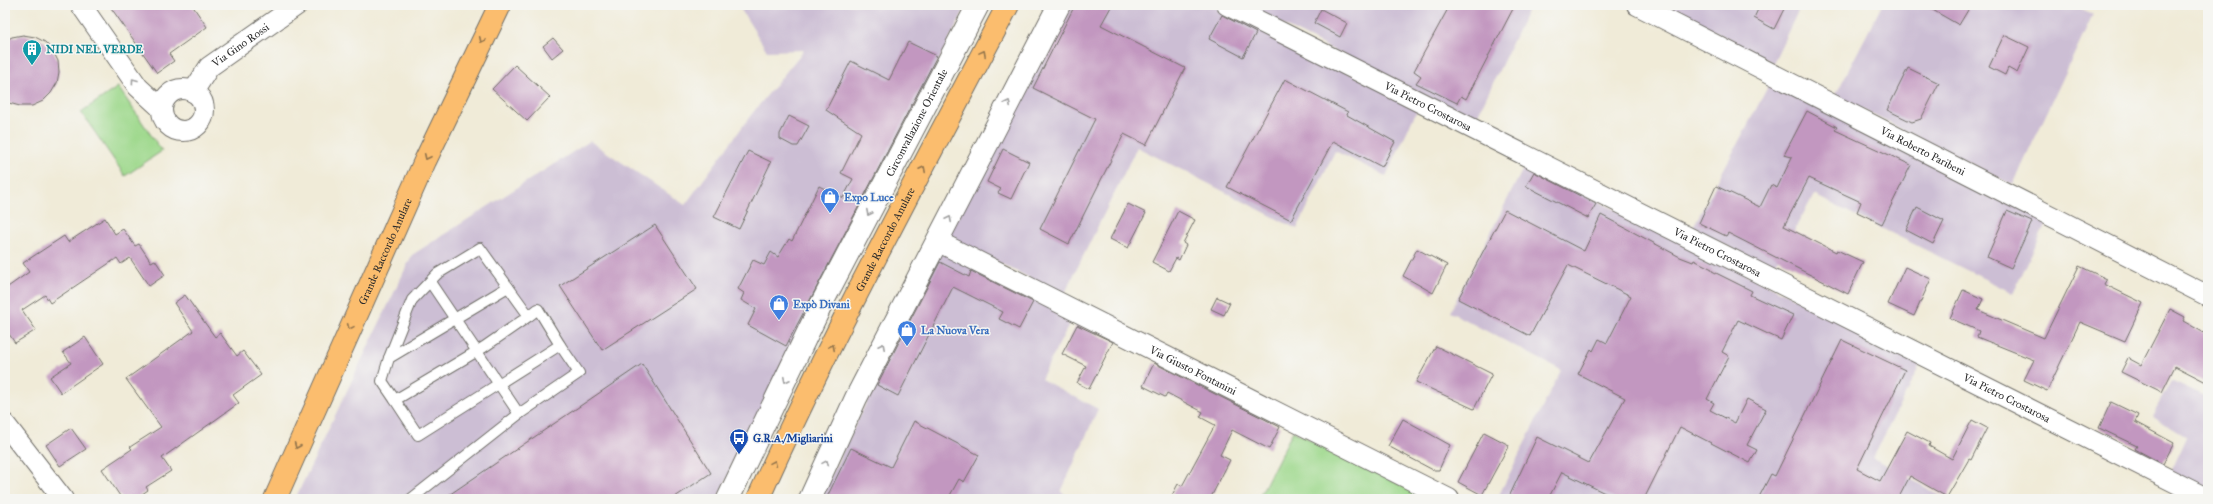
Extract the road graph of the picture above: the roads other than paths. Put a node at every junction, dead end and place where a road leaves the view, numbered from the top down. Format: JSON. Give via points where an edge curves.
{"nodes":[{"id":1,"x":81,"y":5,"type":"edge"},
{"id":2,"x":297,"y":5,"type":"edge"},
{"id":3,"x":500,"y":5,"type":"edge"},
{"id":4,"x":978,"y":5,"type":"edge"},
{"id":5,"x":1008,"y":5,"type":"edge"},
{"id":6,"x":1059,"y":5,"type":"edge"},
{"id":7,"x":1227,"y":5,"type":"edge"},
{"id":8,"x":1647,"y":7,"type":"edge"},
{"id":9,"x":193,"y":92,"type":"junction"},
{"id":10,"x":162,"y":109,"type":"junction"},
{"id":11,"x":937,"y":240,"type":"junction"},
{"id":12,"x":430,"y":282,"type":"junction"},
{"id":13,"x":508,"y":287,"type":"junction"},
{"id":14,"x":2208,"y":296,"type":"edge"},
{"id":15,"x":529,"y":316,"type":"junction"},
{"id":16,"x":454,"y":319,"type":"junction"},
{"id":17,"x":560,"y":344,"type":"junction"},
{"id":18,"x":476,"y":351,"type":"junction"},
{"id":19,"x":389,"y":358,"type":"junction"},
{"id":20,"x":498,"y":383,"type":"junction"},
{"id":21,"x":395,"y":400,"type":"junction"},
{"id":22,"x":519,"y":414,"type":"junction"},
{"id":23,"x":5,"y":424,"type":"edge"},
{"id":24,"x":63,"y":499,"type":"edge"},
{"id":25,"x":274,"y":499,"type":"edge"},
{"id":26,"x":411,"y":499,"type":"edge"},
{"id":27,"x":728,"y":499,"type":"edge"},
{"id":28,"x":758,"y":499,"type":"edge"},
{"id":29,"x":810,"y":499,"type":"edge"},
{"id":30,"x":1448,"y":499,"type":"edge"},
{"id":31,"x":2208,"y":499,"type":"edge"}],
"edges":[{"from":10,"to":1,"type":"street","one_way":true,"via":[[138,87]]},
{"from":2,"to":9,"type":"street","name":"Via Gino Rossi","via":[[209,67]]},
{"from":3,"to":25,"type":"highway","name":"Grande Raccordo Anulare","one_way":true,"via":[[425,161]]},
{"from":4,"to":27,"type":"street","name":"Circonvallazione Orientale","one_way":true,"via":[[823,301]]},
{"from":28,"to":5,"type":"highway","name":"Grande Raccordo Anulare","one_way":true,"via":[[857,296]]},
{"from":11,"to":6,"type":"street","one_way":true},
{"from":7,"to":31,"type":"street","name":"Via Pietro Crostarosa"},
{"from":8,"to":14,"type":"street","name":"Via Roberto Paribeni"},
{"from":9,"to":10,"type":"street","via":[[173,92],[164,102]]},
{"from":9,"to":10,"type":"street","via":[[202,103],[203,116],[200,122],[189,130],[182,131],[170,127],[165,122]]},
{"from":29,"to":11,"type":"street","one_way":true,"via":[[856,398]]},
{"from":11,"to":30,"type":"street","name":"Via Giusto Fontanini"},
{"from":12,"to":13,"type":"lane","via":[[437,274],[480,248]]},
{"from":12,"to":16,"type":"lane"},
{"from":12,"to":19,"type":"lane","via":[[412,300]]},
{"from":13,"to":15,"type":"lane"},
{"from":13,"to":16,"type":"lane"},
{"from":15,"to":17,"type":"lane","via":[[538,309]]},
{"from":15,"to":18,"type":"lane"},
{"from":16,"to":18,"type":"lane"},
{"from":16,"to":19,"type":"lane"},
{"from":17,"to":20,"type":"lane"},
{"from":17,"to":22,"type":"lane","via":[[579,374]]},
{"from":18,"to":20,"type":"lane"},
{"from":18,"to":21,"type":"lane"},
{"from":19,"to":21,"type":"lane","via":[[382,381]]},
{"from":20,"to":21,"type":"lane","via":[[418,435]]},
{"from":20,"to":22,"type":"lane"},
{"from":22,"to":26,"type":"lane"},
{"from":23,"to":24,"type":"street"}]}
